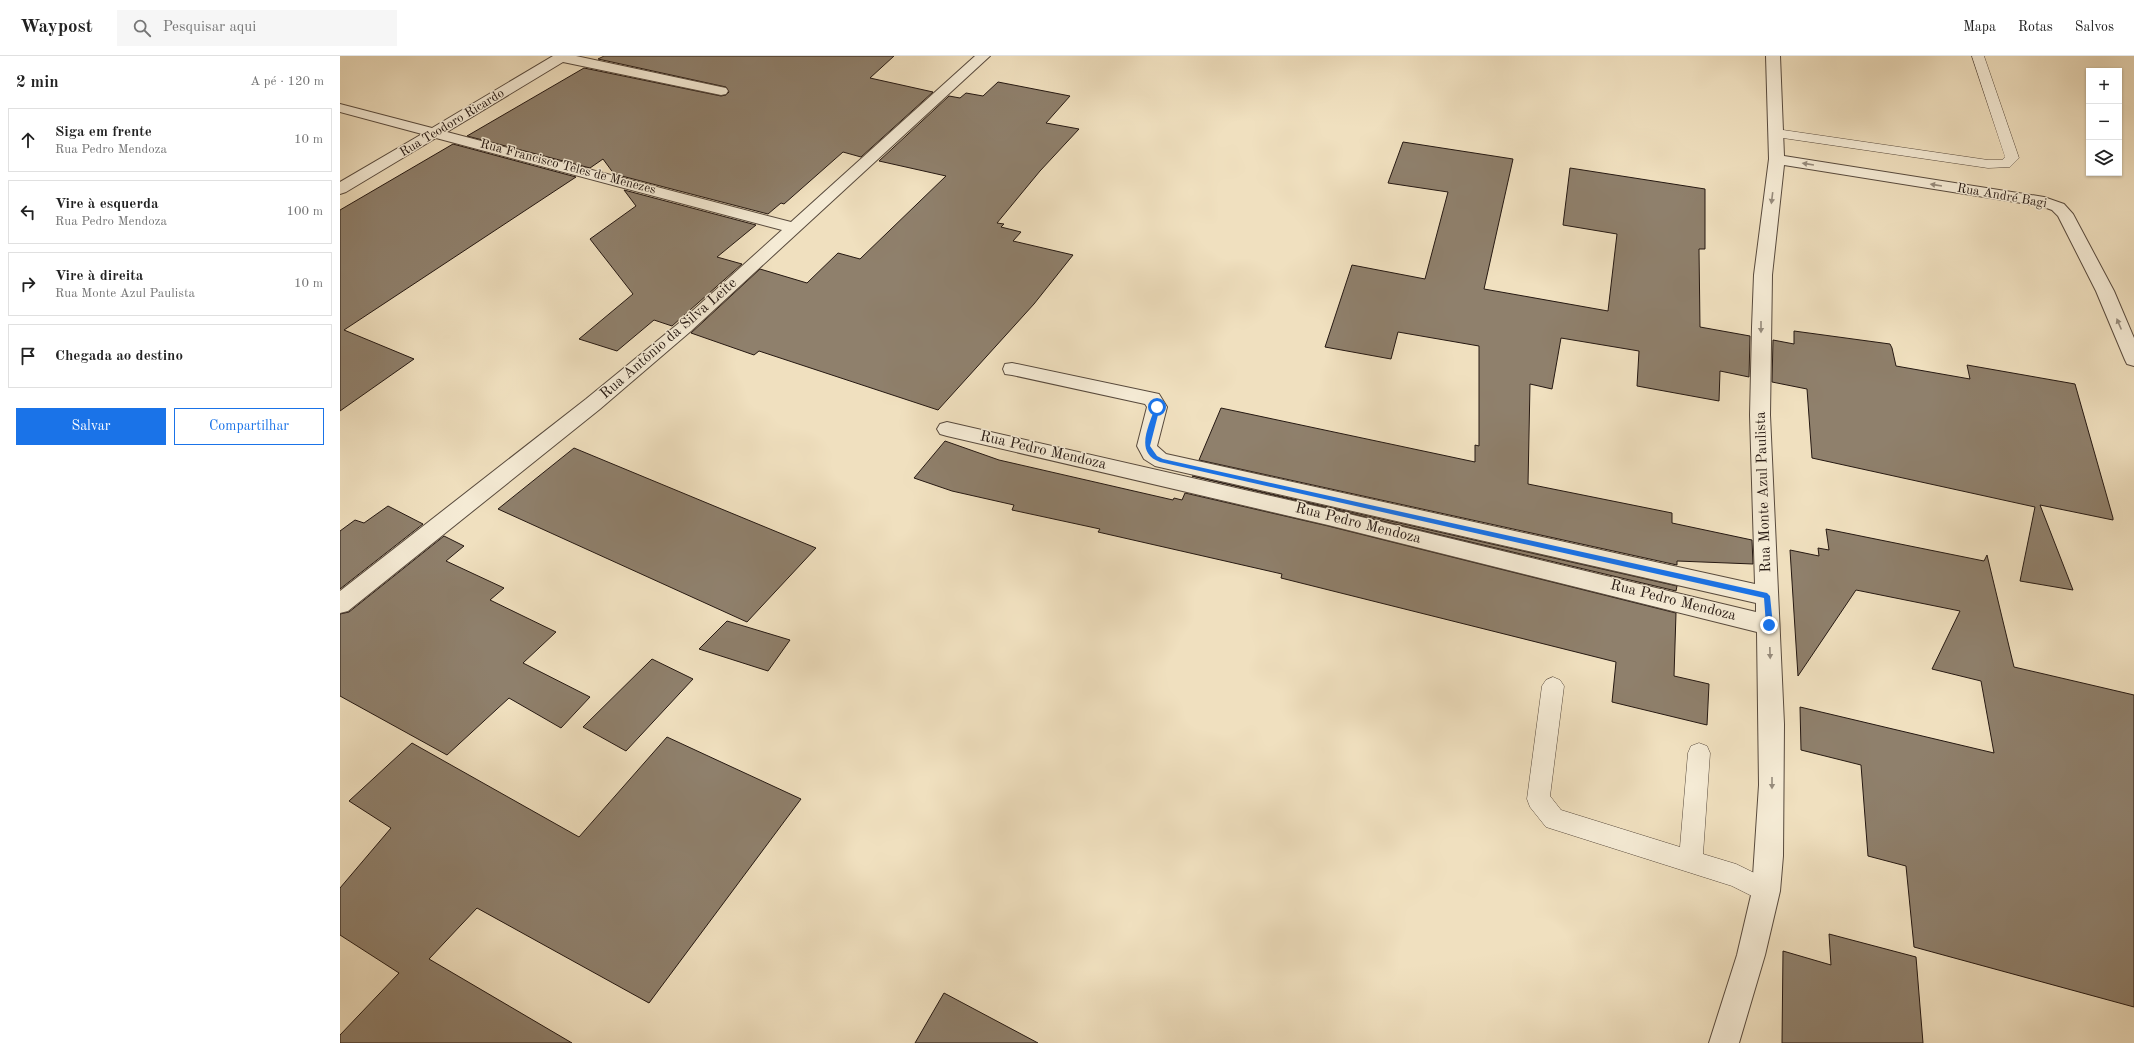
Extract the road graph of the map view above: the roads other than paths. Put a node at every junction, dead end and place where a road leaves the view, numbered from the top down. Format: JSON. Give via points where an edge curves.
{"nodes":[{"id":1,"x":983,"y":56,"type":"edge"},
{"id":2,"x":1773,"y":56,"type":"edge"},
{"id":3,"x":1978,"y":56,"type":"edge"},
{"id":4,"x":562,"y":57,"type":"edge"},
{"id":5,"x":721,"y":91,"type":"dead end"},
{"id":6,"x":340,"y":108,"type":"edge"},
{"id":7,"x":437,"y":132,"type":"junction"},
{"id":8,"x":1776,"y":133,"type":"junction"},
{"id":9,"x":1777,"y":159,"type":"junction"},
{"id":10,"x":340,"y":189,"type":"edge"},
{"id":11,"x":795,"y":228,"type":"junction"},
{"id":12,"x":2134,"y":360,"type":"edge"},
{"id":13,"x":1012,"y":369,"type":"dead end"},
{"id":14,"x":947,"y":429,"type":"dead end"},
{"id":15,"x":1767,"y":596,"type":"junction"},
{"id":16,"x":340,"y":604,"type":"edge"},
{"id":17,"x":1769,"y":625,"type":"junction"},
{"id":18,"x":1553,"y":686,"type":"dead end"},
{"id":19,"x":1699,"y":753,"type":"dead end"},
{"id":20,"x":1691,"y":862,"type":"junction"},
{"id":21,"x":1766,"y":891,"type":"junction"},
{"id":22,"x":1724,"y":1043,"type":"edge"}],
"edges":[{"from":1,"to":11,"type":"street","name":"Rua Antônio da Silva Leite"},
{"from":2,"to":8,"type":"street","name":"Rua Monte Azul Paulista"},
{"from":3,"to":8,"type":"lane","via":[[2012,158],[2005,164],[1988,164]]},
{"from":4,"to":5,"type":"street"},
{"from":4,"to":7,"type":"street","name":"Rua Teodoro Ricardo"},
{"from":6,"to":7,"type":"street","name":"Rua Francisco Teles de Menezes"},
{"from":7,"to":10,"type":"street","name":"Rua Teodoro Ricardo"},
{"from":7,"to":11,"type":"street","name":"Rua Francisco Teles de Menezes"},
{"from":8,"to":9,"type":"street","name":"Rua Monte Azul Paulista"},
{"from":12,"to":9,"type":"street","name":"Rua André Bagi","one_way":true,"via":[[2105,290],[2065,214],[2058,207],[2044,202]]},
{"from":9,"to":15,"type":"street","name":"Rua Monte Azul Paulista","one_way":true,"via":[[1762,275],[1760,415]]},
{"from":11,"to":16,"type":"street","name":"Rua Antônio da Silva Leite","via":[[600,399]]},
{"from":13,"to":15,"type":"street","name":"Rua Pedro Mendoza","via":[[1152,399],[1157,407],[1147,446],[1154,458],[1162,461]]},
{"from":14,"to":17,"type":"street","name":"Rua Pedro Mendoza","via":[[1328,517]]},
{"from":15,"to":17,"type":"street","name":"Rua Monte Azul Paulista"},
{"from":17,"to":21,"type":"street","name":"Rua Monte Azul Paulista","one_way":true,"via":[[1772,785]]},
{"from":18,"to":20,"type":"lane","via":[[1538,799],[1554,819]]},
{"from":19,"to":20,"type":"lane"},
{"from":20,"to":21,"type":"lane","via":[[1736,876]]},
{"from":21,"to":22,"type":"street","name":"Rua Monte Azul Paulista","via":[[1751,955]]}]}
